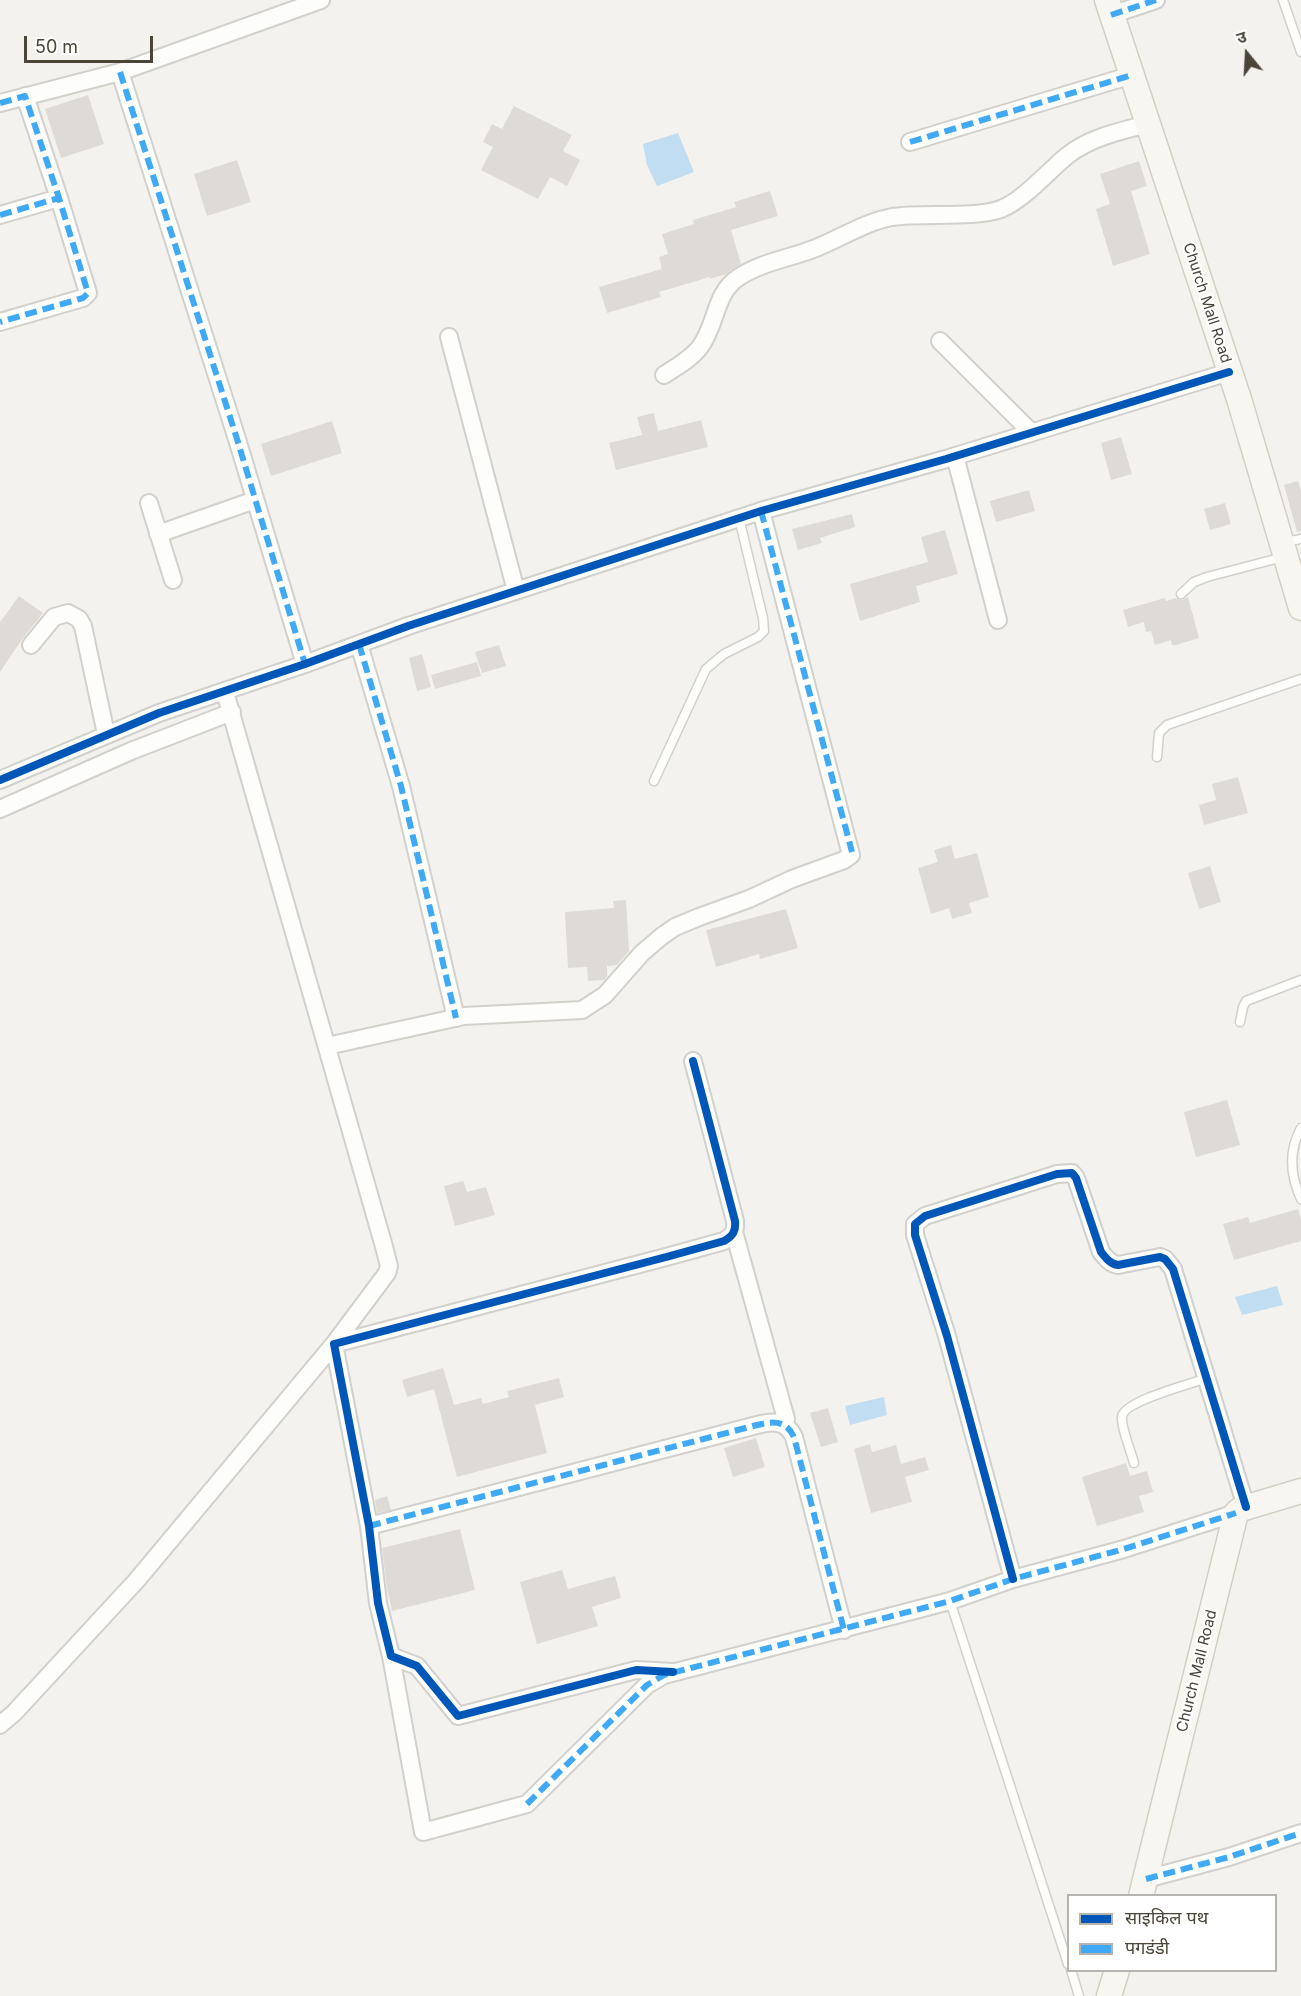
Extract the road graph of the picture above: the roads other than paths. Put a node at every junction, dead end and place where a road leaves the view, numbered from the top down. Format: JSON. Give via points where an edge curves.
{"nodes":[{"id":1,"x":321,"y":0,"type":"edge"},
{"id":2,"x":1156,"y":0,"type":"edge"},
{"id":3,"x":1283,"y":0,"type":"edge"},
{"id":4,"x":1109,"y":8,"type":"edge"},
{"id":5,"x":1301,"y":52,"type":"edge"},
{"id":6,"x":120,"y":72,"type":"junction"},
{"id":7,"x":1132,"y":75,"type":"junction"},
{"id":8,"x":25,"y":96,"type":"junction"},
{"id":9,"x":0,"y":103,"type":"edge"},
{"id":10,"x":1148,"y":124,"type":"junction"},
{"id":11,"x":910,"y":142,"type":"dead end"},
{"id":12,"x":59,"y":198,"type":"junction"},
{"id":13,"x":0,"y":215,"type":"edge"},
{"id":14,"x":0,"y":322,"type":"edge"},
{"id":15,"x":449,"y":337,"type":"dead end"},
{"id":16,"x":940,"y":341,"type":"dead end"},
{"id":17,"x":1229,"y":372,"type":"junction"},
{"id":18,"x":664,"y":375,"type":"dead end"},
{"id":19,"x":1031,"y":432,"type":"junction"},
{"id":20,"x":955,"y":456,"type":"junction"},
{"id":21,"x":255,"y":500,"type":"junction"},
{"id":22,"x":149,"y":502,"type":"dead end"},
{"id":23,"x":761,"y":511,"type":"junction"},
{"id":24,"x":739,"y":518,"type":"junction"},
{"id":25,"x":158,"y":534,"type":"junction"},
{"id":26,"x":1289,"y":546,"type":"edge"},
{"id":27,"x":173,"y":580,"type":"dead end"},
{"id":28,"x":516,"y":591,"type":"junction"},
{"id":29,"x":1181,"y":594,"type":"dead end"},
{"id":30,"x":1301,"y":608,"type":"edge"},
{"id":31,"x":998,"y":620,"type":"dead end"},
{"id":32,"x":359,"y":644,"type":"junction"},
{"id":33,"x":31,"y":645,"type":"dead end"},
{"id":34,"x":305,"y":664,"type":"junction"},
{"id":35,"x":1301,"y":679,"type":"edge"},
{"id":36,"x":225,"y":692,"type":"junction"},
{"id":37,"x":232,"y":712,"type":"junction"},
{"id":38,"x":106,"y":734,"type":"junction"},
{"id":39,"x":1157,"y":757,"type":"dead end"},
{"id":40,"x":0,"y":780,"type":"edge"},
{"id":41,"x":654,"y":781,"type":"dead end"},
{"id":42,"x":0,"y":809,"type":"edge"},
{"id":43,"x":1301,"y":980,"type":"edge"},
{"id":44,"x":456,"y":1018,"type":"junction"},
{"id":45,"x":1240,"y":1022,"type":"dead end"},
{"id":46,"x":327,"y":1046,"type":"junction"},
{"id":47,"x":693,"y":1061,"type":"dead end"},
{"id":48,"x":1301,"y":1128,"type":"edge"},
{"id":49,"x":1301,"y":1199,"type":"edge"},
{"id":50,"x":734,"y":1232,"type":"junction"},
{"id":51,"x":334,"y":1344,"type":"junction"},
{"id":52,"x":1207,"y":1378,"type":"junction"},
{"id":53,"x":786,"y":1419,"type":"dead end"},
{"id":54,"x":1134,"y":1463,"type":"dead end"},
{"id":55,"x":1301,"y":1491,"type":"edge"},
{"id":56,"x":1241,"y":1510,"type":"junction"},
{"id":57,"x":369,"y":1526,"type":"junction"},
{"id":58,"x":1013,"y":1579,"type":"junction"},
{"id":59,"x":950,"y":1601,"type":"junction"},
{"id":60,"x":844,"y":1630,"type":"junction"},
{"id":61,"x":391,"y":1656,"type":"junction"},
{"id":62,"x":673,"y":1672,"type":"junction"},
{"id":63,"x":0,"y":1725,"type":"edge"},
{"id":64,"x":1301,"y":1833,"type":"edge"},
{"id":65,"x":1144,"y":1888,"type":"edge"},
{"id":66,"x":1067,"y":1961,"type":"edge"},
{"id":67,"x":1071,"y":1972,"type":"edge"},
{"id":68,"x":1118,"y":1972,"type":"edge"},
{"id":69,"x":1079,"y":1996,"type":"edge"},
{"id":70,"x":1109,"y":1996,"type":"edge"}],
"edges":[{"from":1,"to":6,"type":"street"},
{"from":2,"to":4,"type":"street"},
{"from":3,"to":5,"type":"lane"},
{"from":4,"to":7,"type":"street","name":"Church Mall Road"},
{"from":6,"to":8,"type":"street"},
{"from":6,"to":21,"type":"street"},
{"from":7,"to":10,"type":"street","name":"Church Mall Road"},
{"from":7,"to":11,"type":"street"},
{"from":8,"to":9,"type":"street"},
{"from":8,"to":12,"type":"street"},
{"from":10,"to":17,"type":"street","name":"Church Mall Road"},
{"from":10,"to":18,"type":"street","via":[[1087,143],[1000,209],[877,221],[746,273],[721,296],[700,348]]},
{"from":12,"to":13,"type":"street"},
{"from":12,"to":14,"type":"street","via":[[88,293],[83,298]]},
{"from":15,"to":28,"type":"street"},
{"from":16,"to":19,"type":"street"},
{"from":17,"to":19,"type":"street"},
{"from":17,"to":26,"type":"street","name":"Church Mall Road"},
{"from":19,"to":20,"type":"street"},
{"from":20,"to":23,"type":"street"},
{"from":20,"to":31,"type":"street"},
{"from":21,"to":25,"type":"street"},
{"from":21,"to":34,"type":"street"},
{"from":22,"to":25,"type":"street"},
{"from":23,"to":24,"type":"street"},
{"from":23,"to":44,"type":"street","via":[[851,855],[675,927],[642,954],[605,995],[582,1010]]},
{"from":24,"to":28,"type":"street"},
{"from":24,"to":41,"type":"lane","via":[[764,631],[706,669]]},
{"from":25,"to":27,"type":"street"},
{"from":26,"to":29,"type":"lane","via":[[1194,582]]},
{"from":26,"to":30,"type":"street","name":"Church Mall Road"},
{"from":28,"to":32,"type":"street"},
{"from":32,"to":34,"type":"street"},
{"from":32,"to":44,"type":"street","via":[[401,786]]},
{"from":33,"to":38,"type":"street","via":[[54,617],[68,613],[79,619]]},
{"from":34,"to":36,"type":"street"},
{"from":35,"to":39,"type":"lane","via":[[1167,725],[1159,733]]},
{"from":36,"to":37,"type":"street"},
{"from":36,"to":38,"type":"street"},
{"from":37,"to":42,"type":"street","via":[[95,765]]},
{"from":37,"to":46,"type":"street"},
{"from":38,"to":40,"type":"street"},
{"from":43,"to":45,"type":"lane","via":[[1246,1001]]},
{"from":44,"to":46,"type":"street"},
{"from":46,"to":51,"type":"street","via":[[389,1266],[385,1279]]},
{"from":47,"to":50,"type":"street","via":[[735,1221]]},
{"from":48,"to":49,"type":"lane","via":[[1291,1157]]},
{"from":50,"to":51,"type":"street","via":[[724,1241]]},
{"from":50,"to":53,"type":"street"},
{"from":51,"to":57,"type":"street"},
{"from":51,"to":63,"type":"street","via":[[137,1580]]},
{"from":52,"to":54,"type":"lane","via":[[1124,1410],[1122,1422]]},
{"from":52,"to":56,"type":"street"},
{"from":52,"to":58,"type":"street","via":[[1170,1264],[1160,1257],[1118,1265],[1106,1259],[1072,1173],[1057,1174],[918,1220],[915,1235],[947,1336]]},
{"from":55,"to":56,"type":"street"},
{"from":56,"to":58,"type":"street","via":[[1124,1549]]},
{"from":56,"to":65,"type":"street","name":"Church Mall Road"},
{"from":57,"to":60,"type":"street","via":[[757,1425],[780,1423],[794,1437]]},
{"from":57,"to":61,"type":"street","via":[[378,1603]]},
{"from":58,"to":59,"type":"street"},
{"from":59,"to":60,"type":"street"},
{"from":59,"to":66,"type":"lane"},
{"from":60,"to":62,"type":"street"},
{"from":61,"to":62,"type":"street","via":[[417,1666],[458,1716],[636,1670]]},
{"from":61,"to":62,"type":"street","via":[[423,1832],[527,1804],[647,1685]]},
{"from":64,"to":65,"type":"street"},
{"from":67,"to":69,"type":"lane"},
{"from":68,"to":70,"type":"street"}]}
